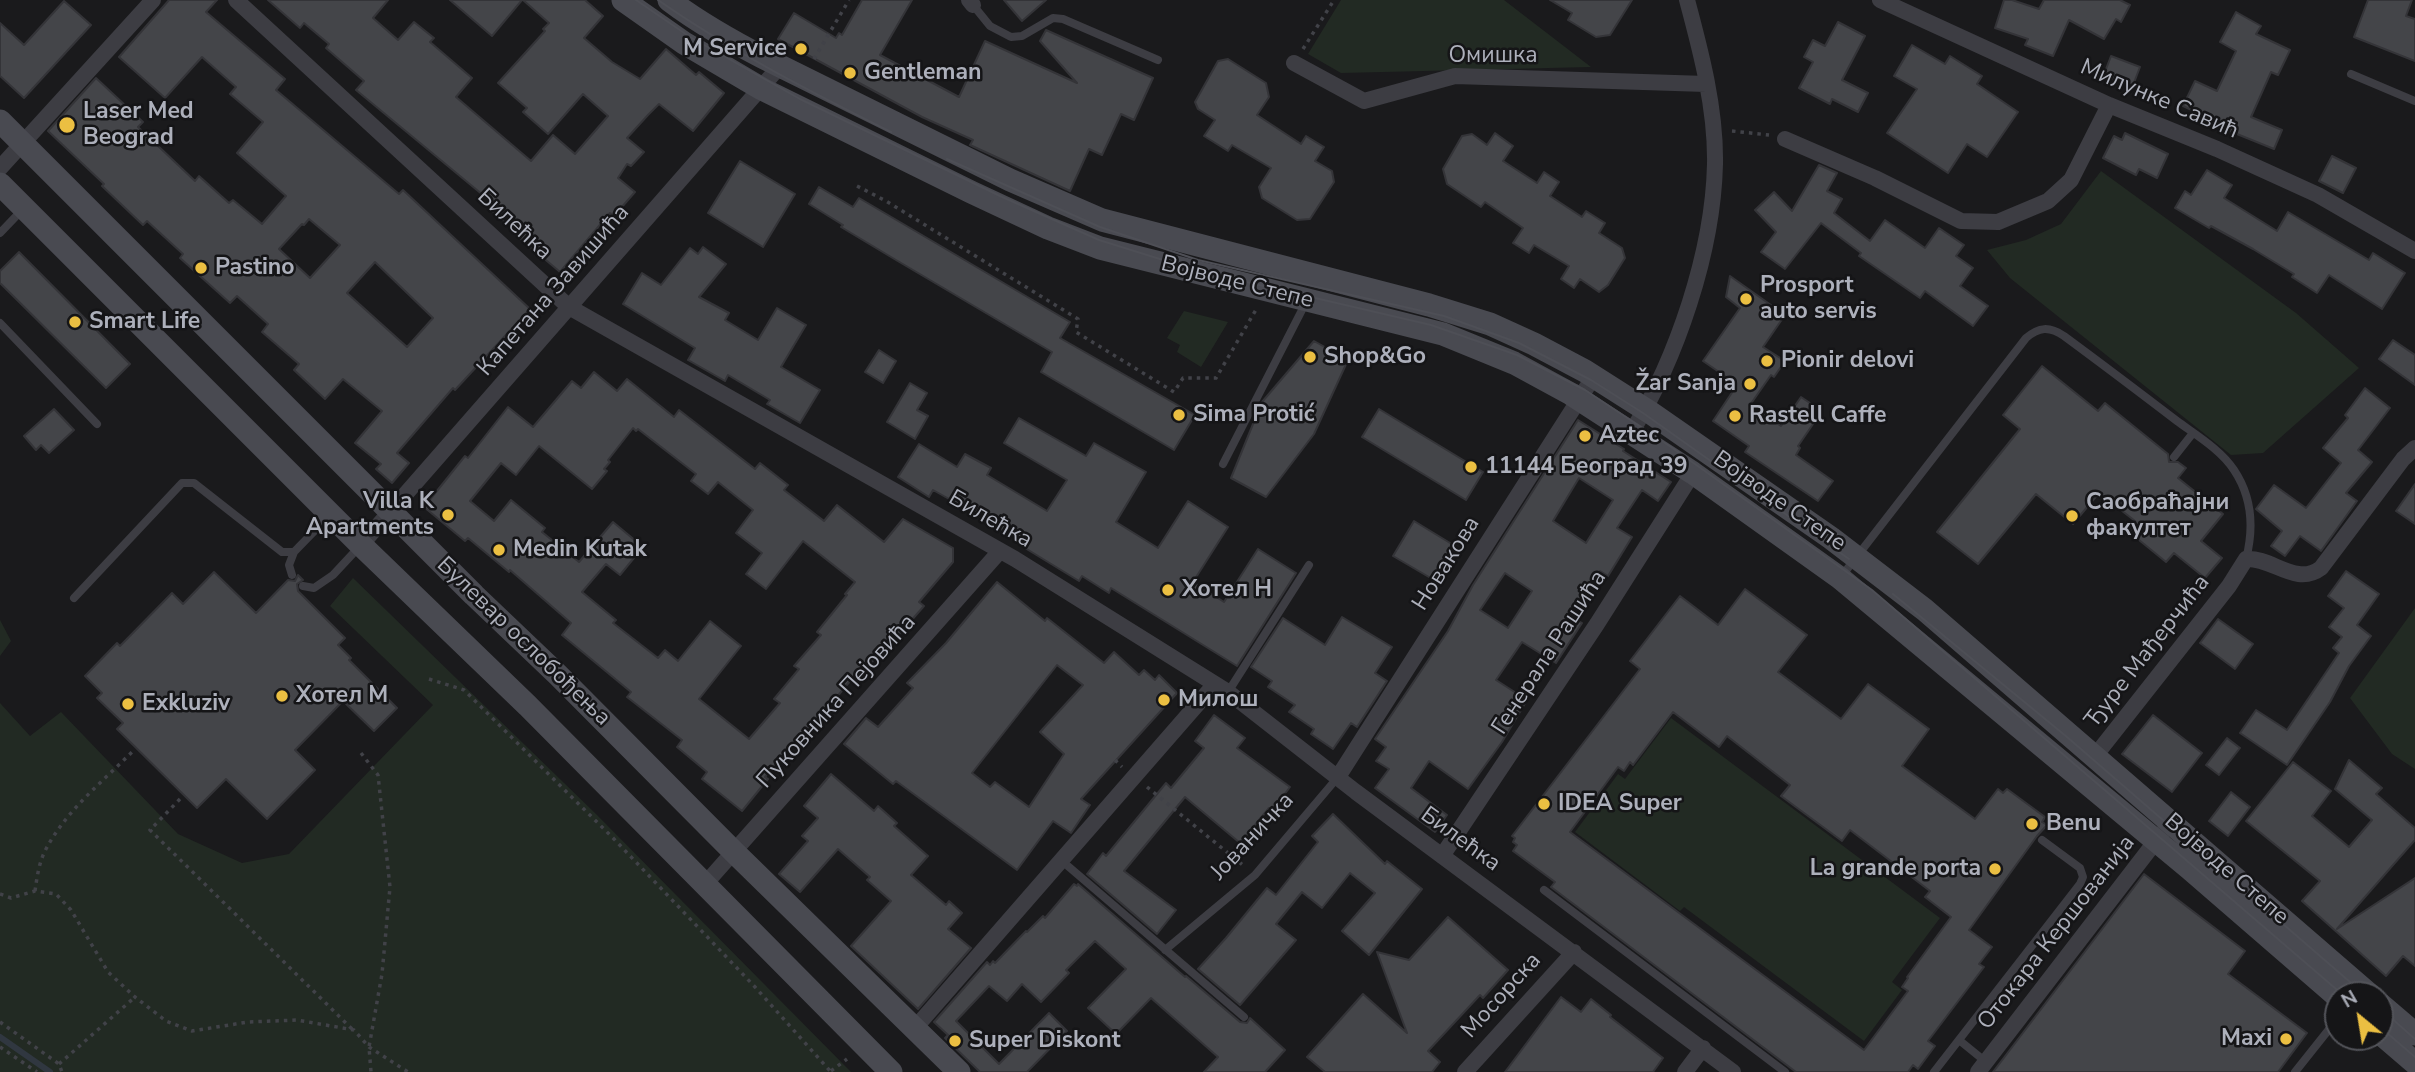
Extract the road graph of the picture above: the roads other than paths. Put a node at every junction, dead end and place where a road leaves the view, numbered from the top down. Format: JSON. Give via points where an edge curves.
{"nodes":[{"id":1,"x":153,"y":0,"type":"edge"},
{"id":2,"x":236,"y":0,"type":"edge"},
{"id":3,"x":624,"y":0,"type":"edge"},
{"id":4,"x":669,"y":0,"type":"edge"},
{"id":5,"x":1687,"y":0,"type":"edge"},
{"id":6,"x":1880,"y":0,"type":"edge"},
{"id":7,"x":971,"y":2,"type":"edge"},
{"id":8,"x":1158,"y":60,"type":"dead end"},
{"id":9,"x":1294,"y":63,"type":"road end"},
{"id":10,"x":780,"y":66,"type":"junction"},
{"id":11,"x":2351,"y":74,"type":"dead end"},
{"id":12,"x":1706,"y":84,"type":"junction"},
{"id":13,"x":762,"y":89,"type":"junction"},
{"id":14,"x":2415,"y":101,"type":"edge"},
{"id":15,"x":2109,"y":105,"type":"junction"},
{"id":16,"x":0,"y":121,"type":"edge"},
{"id":17,"x":1785,"y":139,"type":"road end"},
{"id":18,"x":23,"y":144,"type":"junction"},
{"id":19,"x":0,"y":168,"type":"edge"},
{"id":20,"x":0,"y":184,"type":"edge"},
{"id":21,"x":24,"y":208,"type":"junction"},
{"id":22,"x":0,"y":233,"type":"edge"},
{"id":23,"x":2415,"y":251,"type":"edge"},
{"id":24,"x":1305,"y":300,"type":"junction"},
{"id":25,"x":569,"y":307,"type":"junction"},
{"id":26,"x":0,"y":323,"type":"edge"},
{"id":27,"x":1594,"y":376,"type":"junction"},
{"id":28,"x":1579,"y":399,"type":"junction"},
{"id":29,"x":1645,"y":409,"type":"junction"},
{"id":30,"x":97,"y":424,"type":"dead end"},
{"id":31,"x":1631,"y":433,"type":"junction"},
{"id":32,"x":2193,"y":433,"type":"junction"},
{"id":33,"x":2415,"y":448,"type":"edge"},
{"id":34,"x":2174,"y":457,"type":"dead end"},
{"id":35,"x":1223,"y":464,"type":"dead end"},
{"id":36,"x":1693,"y":474,"type":"junction"},
{"id":37,"x":392,"y":512,"type":"junction"},
{"id":38,"x":331,"y":514,"type":"junction"},
{"id":39,"x":361,"y":545,"type":"junction"},
{"id":40,"x":1000,"y":551,"type":"junction"},
{"id":41,"x":294,"y":552,"type":"junction"},
{"id":42,"x":1856,"y":557,"type":"junction"},
{"id":43,"x":2246,"y":559,"type":"junction"},
{"id":44,"x":1309,"y":565,"type":"dead end"},
{"id":45,"x":292,"y":575,"type":"dead end"},
{"id":46,"x":1840,"y":578,"type":"junction"},
{"id":47,"x":303,"y":586,"type":"dead end"},
{"id":48,"x":74,"y":598,"type":"dead end"},
{"id":49,"x":1221,"y":688,"type":"junction"},
{"id":50,"x":2095,"y":756,"type":"junction"},
{"id":51,"x":1338,"y":777,"type":"junction"},
{"id":52,"x":2171,"y":821,"type":"junction"},
{"id":53,"x":2042,"y":840,"type":"dead end"},
{"id":54,"x":2156,"y":840,"type":"junction"},
{"id":55,"x":734,"y":852,"type":"junction"},
{"id":56,"x":1442,"y":856,"type":"junction"},
{"id":57,"x":1062,"y":861,"type":"junction"},
{"id":58,"x":706,"y":883,"type":"junction"},
{"id":59,"x":1544,"y":890,"type":"dead end"},
{"id":60,"x":1165,"y":950,"type":"junction"},
{"id":61,"x":1574,"y":951,"type":"junction"},
{"id":62,"x":2354,"y":981,"type":"edge"},
{"id":63,"x":2324,"y":985,"type":"edge"},
{"id":64,"x":2394,"y":1016,"type":"edge"},
{"id":65,"x":1244,"y":1017,"type":"dead end"},
{"id":66,"x":915,"y":1028,"type":"junction"},
{"id":67,"x":2415,"y":1034,"type":"edge"},
{"id":68,"x":2324,"y":1036,"type":"edge"},
{"id":69,"x":1959,"y":1040,"type":"junction"},
{"id":70,"x":2394,"y":1045,"type":"edge"},
{"id":71,"x":1703,"y":1048,"type":"junction"},
{"id":72,"x":2415,"y":1063,"type":"edge"},
{"id":73,"x":1982,"y":1067,"type":"edge"},
{"id":74,"x":891,"y":1072,"type":"edge"},
{"id":75,"x":959,"y":1072,"type":"edge"},
{"id":76,"x":1465,"y":1072,"type":"edge"},
{"id":77,"x":1685,"y":1072,"type":"edge"},
{"id":78,"x":1733,"y":1072,"type":"edge"},
{"id":79,"x":1785,"y":1072,"type":"edge"},
{"id":80,"x":1934,"y":1072,"type":"edge"},
{"id":81,"x":2295,"y":1072,"type":"edge"}],
"edges":[{"from":1,"to":18,"type":"street"},
{"from":2,"to":25,"type":"street","name":"Билећка"},
{"from":3,"to":13,"type":"main road","name":"Војводе Степе","via":[[684,43]]},
{"from":4,"to":10,"type":"main road","name":"Војводе Степе"},
{"from":5,"to":12,"type":"street"},
{"from":6,"to":15,"type":"street","name":"Милунке Савић"},
{"from":7,"to":8,"type":"lane","via":[[990,26],[1011,37],[1022,36],[1053,18],[1063,19]]},
{"from":9,"to":12,"type":"street","name":"Омишка","via":[[1364,102],[1454,76]]},
{"from":10,"to":13,"type":"street","name":"Капетана Завишића"},
{"from":10,"to":27,"type":"main road","name":"Војводе Степе","via":[[1010,180],[1102,220],[1429,304],[1490,324]]},
{"from":11,"to":14,"type":"lane"},
{"from":12,"to":29,"type":"street","via":[[1715,162],[1698,277]]},
{"from":13,"to":24,"type":"main road","name":"Војводе Степе","via":[[1048,228],[1100,248]]},
{"from":13,"to":25,"type":"street","name":"Капетана Завишића"},
{"from":15,"to":17,"type":"street","via":[[2071,180],[2049,201],[1998,222],[1961,221]]},
{"from":15,"to":23,"type":"street","name":"Милунке Савић","via":[[2318,195]]},
{"from":16,"to":18,"type":"main road","name":"Булевар ослобођења"},
{"from":18,"to":19,"type":"street"},
{"from":18,"to":37,"type":"main road","name":"Булевар ослобођења"},
{"from":20,"to":21,"type":"main road","name":"Булевар ослобођења"},
{"from":21,"to":22,"type":"lane"},
{"from":21,"to":38,"type":"main road","name":"Булевар ослобођења"},
{"from":24,"to":28,"type":"main road","name":"Војводе Степе","via":[[1443,334],[1514,363]]},
{"from":24,"to":35,"type":"lane"},
{"from":25,"to":37,"type":"street","name":"Капетана Завишића"},
{"from":25,"to":40,"type":"street","name":"Билећка"},
{"from":26,"to":30,"type":"lane"},
{"from":27,"to":28,"type":"street","name":"Новакова"},
{"from":27,"to":29,"type":"main road","name":"Војводе Степе"},
{"from":28,"to":31,"type":"main road","name":"Војводе Степе"},
{"from":28,"to":51,"type":"street","name":"Новакова"},
{"from":29,"to":31,"type":"street"},
{"from":29,"to":42,"type":"main road","name":"Војводе Степе"},
{"from":31,"to":36,"type":"main road","name":"Војводе Степе"},
{"from":32,"to":34,"type":"lane"},
{"from":32,"to":42,"type":"lane","via":[[2064,335],[2046,327],[2038,329],[2026,338]]},
{"from":32,"to":43,"type":"lane","via":[[2223,457],[2241,483],[2251,529]]},
{"from":33,"to":43,"type":"street","via":[[2315,572],[2301,575],[2259,558]]},
{"from":36,"to":46,"type":"main road","name":"Војводе Степе"},
{"from":36,"to":56,"type":"street","name":"Генерала Рашића"},
{"from":37,"to":39,"type":"street","name":"Капетана Завишића"},
{"from":37,"to":55,"type":"main road","name":"Булевар ослобођења"},
{"from":38,"to":39,"type":"main road","name":"Булевар ослобођења"},
{"from":38,"to":41,"type":"lane"},
{"from":39,"to":47,"type":"lane","via":[[318,586]]},
{"from":39,"to":58,"type":"main road","name":"Булевар ослобођења"},
{"from":40,"to":49,"type":"street","name":"Билећка"},
{"from":40,"to":55,"type":"street","name":"Пуковника Пејовића"},
{"from":41,"to":45,"type":"lane","via":[[289,565]]},
{"from":41,"to":48,"type":"lane","via":[[282,552],[194,483],[182,483]]},
{"from":42,"to":46,"type":"lane","name":"Војводе Степе"},
{"from":42,"to":50,"type":"main road","name":"Војводе Степе"},
{"from":43,"to":50,"type":"street","name":"Ђуре Мађерчића"},
{"from":44,"to":49,"type":"lane"},
{"from":46,"to":54,"type":"main road","name":"Војводе Степе"},
{"from":49,"to":51,"type":"street","name":"Билећка"},
{"from":49,"to":57,"type":"street"},
{"from":50,"to":52,"type":"main road","name":"Војводе Степе"},
{"from":51,"to":56,"type":"street","name":"Билећка"},
{"from":51,"to":60,"type":"lane","name":"Јованичка","via":[[1255,875]]},
{"from":52,"to":54,"type":"street","name":"Отокара Кершованија"},
{"from":52,"to":62,"type":"main road","name":"Војводе Степе"},
{"from":53,"to":69,"type":"lane","via":[[2080,868],[2083,877]]},
{"from":54,"to":63,"type":"main road","name":"Војводе Степе"},
{"from":54,"to":73,"type":"street","name":"Отокара Кершованија"},
{"from":55,"to":58,"type":"street","name":"Пуковника Пејовића"},
{"from":55,"to":66,"type":"main road","name":"Булевар ослобођења"},
{"from":56,"to":61,"type":"street","name":"Билећка"},
{"from":57,"to":60,"type":"lane"},
{"from":57,"to":66,"type":"street"},
{"from":58,"to":74,"type":"main road","name":"Булевар ослобођења"},
{"from":59,"to":79,"type":"lane"},
{"from":60,"to":65,"type":"lane"},
{"from":61,"to":71,"type":"street","name":"Билећка"},
{"from":61,"to":76,"type":"street","name":"Мосорска"},
{"from":64,"to":67,"type":"main road"},
{"from":66,"to":75,"type":"main road","name":"Булевар ослобођења"},
{"from":68,"to":81,"type":"lane"},
{"from":69,"to":73,"type":"lane"},
{"from":69,"to":80,"type":"lane"},
{"from":70,"to":72,"type":"main road"},
{"from":71,"to":77,"type":"street"},
{"from":71,"to":78,"type":"street","name":"Билећка"}]}
